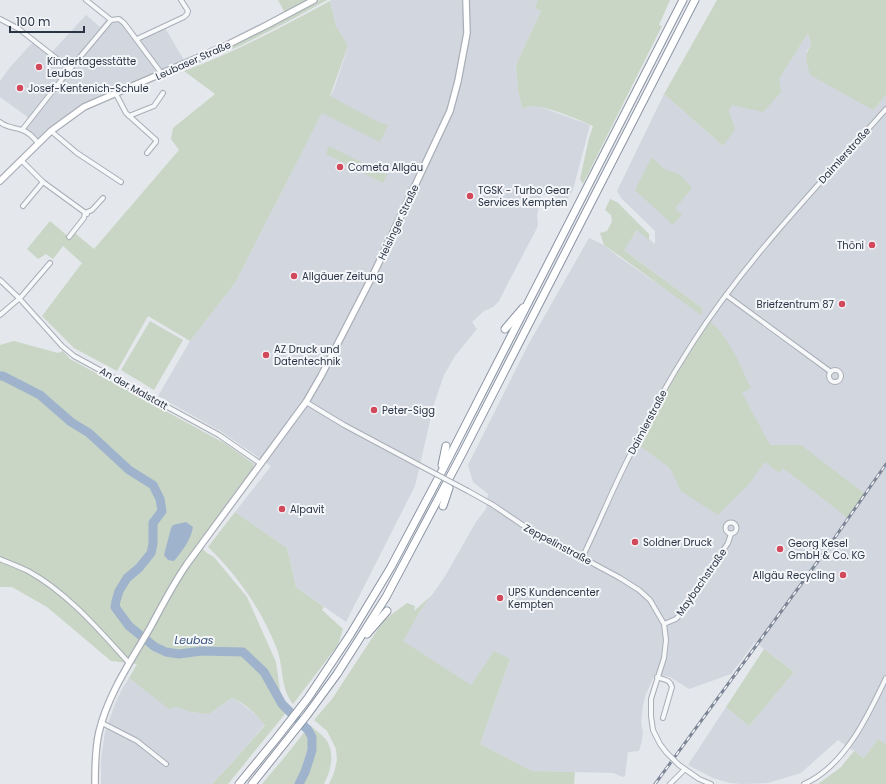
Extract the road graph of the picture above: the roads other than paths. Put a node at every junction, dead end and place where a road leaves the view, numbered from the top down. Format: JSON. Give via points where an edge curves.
{"nodes":[{"id":1,"x":87,"y":0,"type":"edge"},
{"id":2,"x":182,"y":0,"type":"edge"},
{"id":3,"x":314,"y":0,"type":"edge"},
{"id":4,"x":466,"y":0,"type":"edge"},
{"id":5,"x":683,"y":0,"type":"edge"},
{"id":6,"x":695,"y":0,"type":"edge"},
{"id":7,"x":0,"y":20,"type":"edge"},
{"id":8,"x":111,"y":20,"type":"junction"},
{"id":9,"x":137,"y":39,"type":"junction"},
{"id":10,"x":70,"y":69,"type":"junction"},
{"id":11,"x":162,"y":74,"type":"junction"},
{"id":12,"x":163,"y":93,"type":"dead end"},
{"id":13,"x":116,"y":94,"type":"junction"},
{"id":14,"x":886,"y":109,"type":"edge"},
{"id":15,"x":128,"y":116,"type":"junction"},
{"id":16,"x":0,"y":122,"type":"edge"},
{"id":17,"x":22,"y":130,"type":"junction"},
{"id":18,"x":51,"y":131,"type":"junction"},
{"id":19,"x":38,"y":143,"type":"junction"},
{"id":20,"x":147,"y":154,"type":"dead end"},
{"id":21,"x":21,"y":160,"type":"junction"},
{"id":22,"x":0,"y":181,"type":"edge"},
{"id":23,"x":43,"y":182,"type":"junction"},
{"id":24,"x":121,"y":182,"type":"dead end"},
{"id":25,"x":103,"y":198,"type":"dead end"},
{"id":26,"x":23,"y":206,"type":"dead end"},
{"id":27,"x":86,"y":214,"type":"junction"},
{"id":28,"x":69,"y":237,"type":"dead end"},
{"id":29,"x":50,"y":263,"type":"dead end"},
{"id":30,"x":0,"y":280,"type":"edge"},
{"id":31,"x":726,"y":295,"type":"junction"},
{"id":32,"x":532,"y":297,"type":"junction"},
{"id":33,"x":19,"y":298,"type":"junction"},
{"id":34,"x":0,"y":315,"type":"edge"},
{"id":35,"x":505,"y":329,"type":"dead end"},
{"id":36,"x":830,"y":372,"type":"dead end"},
{"id":37,"x":306,"y":402,"type":"junction"},
{"id":38,"x":446,"y":446,"type":"dead end"},
{"id":39,"x":462,"y":454,"type":"junction"},
{"id":40,"x":260,"y":465,"type":"junction"},
{"id":41,"x":441,"y":473,"type":"junction"},
{"id":42,"x":443,"y":506,"type":"dead end"},
{"id":43,"x":730,"y":534,"type":"dead end"},
{"id":44,"x":583,"y":556,"type":"junction"},
{"id":45,"x":0,"y":559,"type":"edge"},
{"id":46,"x":387,"y":610,"type":"dead end"},
{"id":47,"x":664,"y":624,"type":"junction"},
{"id":48,"x":359,"y":640,"type":"junction"},
{"id":49,"x":129,"y":663,"type":"junction"},
{"id":50,"x":658,"y":678,"type":"junction"},
{"id":51,"x":886,"y":678,"type":"edge"},
{"id":52,"x":663,"y":718,"type":"dead end"},
{"id":53,"x":102,"y":723,"type":"junction"},
{"id":54,"x":166,"y":764,"type":"dead end"},
{"id":55,"x":684,"y":770,"type":"junction"},
{"id":56,"x":95,"y":784,"type":"edge"},
{"id":57,"x":239,"y":784,"type":"edge"},
{"id":58,"x":252,"y":784,"type":"edge"},
{"id":59,"x":670,"y":784,"type":"edge"},
{"id":60,"x":711,"y":784,"type":"edge"},
{"id":61,"x":804,"y":784,"type":"edge"}],
"edges":[{"from":1,"to":8,"type":"street"},
{"from":2,"to":9,"type":"street","via":[[188,11],[184,17]]},
{"from":3,"to":11,"type":"street","name":"Leubaser Straße","via":[[267,26]]},
{"from":4,"to":37,"type":"street","name":"Heisinger Straße","via":[[467,33],[450,111],[374,272]]},
{"from":5,"to":32,"type":"highway"},
{"from":6,"to":39,"type":"highway"},
{"from":7,"to":10,"type":"street","via":[[19,29]]},
{"from":8,"to":9,"type":"street","via":[[119,19],[124,22]]},
{"from":8,"to":10,"type":"street"},
{"from":9,"to":11,"type":"street"},
{"from":10,"to":17,"type":"street"},
{"from":11,"to":13,"type":"street","name":"Leubaser Straße"},
{"from":12,"to":15,"type":"street","via":[[154,106]]},
{"from":13,"to":15,"type":"street"},
{"from":13,"to":18,"type":"street","name":"Leubaser Straße","via":[[84,107]]},
{"from":14,"to":31,"type":"street","name":"Daimlerstraße","via":[[791,214]]},
{"from":15,"to":20,"type":"street","via":[[156,140]]},
{"from":16,"to":17,"type":"street","via":[[9,128]]},
{"from":17,"to":19,"type":"street"},
{"from":18,"to":19,"type":"street","name":"Leubaser Straße"},
{"from":18,"to":24,"type":"street","via":[[77,153]]},
{"from":19,"to":21,"type":"street","name":"Leubaser Straße"},
{"from":21,"to":22,"type":"street","name":"Leubaser Straße"},
{"from":21,"to":23,"type":"street"},
{"from":23,"to":26,"type":"street"},
{"from":23,"to":27,"type":"street"},
{"from":25,"to":27,"type":"street"},
{"from":27,"to":28,"type":"street"},
{"from":29,"to":33,"type":"street"},
{"from":30,"to":33,"type":"street","name":"An der Malstatt"},
{"from":31,"to":36,"type":"street"},
{"from":31,"to":44,"type":"street","name":"Daimlerstraße","via":[[656,403]]},
{"from":32,"to":35,"type":"highway"},
{"from":32,"to":41,"type":"highway"},
{"from":33,"to":34,"type":"street"},
{"from":33,"to":40,"type":"street","name":"An der Malstatt","via":[[74,356],[199,423]]},
{"from":37,"to":40,"type":"street","name":"Heisinger Straße"},
{"from":37,"to":44,"type":"street","name":"Zeppelinstraße","bridge":true,"via":[[468,491],[524,526]]},
{"from":38,"to":41,"type":"highway"},
{"from":39,"to":42,"type":"highway"},
{"from":39,"to":48,"type":"highway","via":[[386,597]]},
{"from":40,"to":49,"type":"street","name":"Heisinger Straße","via":[[174,583]]},
{"from":41,"to":57,"type":"highway","via":[[391,567],[350,635],[308,698]]},
{"from":43,"to":47,"type":"street","name":"Maybachstraße","via":[[728,542],[683,611],[676,619]]},
{"from":44,"to":47,"type":"street","name":"Zeppelinstraße","via":[[639,590],[650,600]]},
{"from":45,"to":49,"type":"street","via":[[29,572],[54,589],[92,621]]},
{"from":46,"to":48,"type":"highway","via":[[368,634]]},
{"from":47,"to":50,"type":"street","name":"Zeppelinstraße","via":[[666,649]]},
{"from":48,"to":58,"type":"highway","via":[[316,703]]},
{"from":49,"to":53,"type":"street","name":"Heisinger Straße","via":[[109,701]]},
{"from":50,"to":52,"type":"street","via":[[668,680],[672,687]]},
{"from":50,"to":55,"type":"street","name":"Zeppelinstraße","bridge":true,"via":[[651,699],[651,716],[656,737],[666,752]]},
{"from":51,"to":61,"type":"street","via":[[854,738],[836,761]]},
{"from":53,"to":54,"type":"street","via":[[137,741]]},
{"from":53,"to":56,"type":"street","name":"Heisinger Straße"},
{"from":55,"to":59,"type":"street"},
{"from":55,"to":60,"type":"street","name":"Zeppelinstraße"}]}
